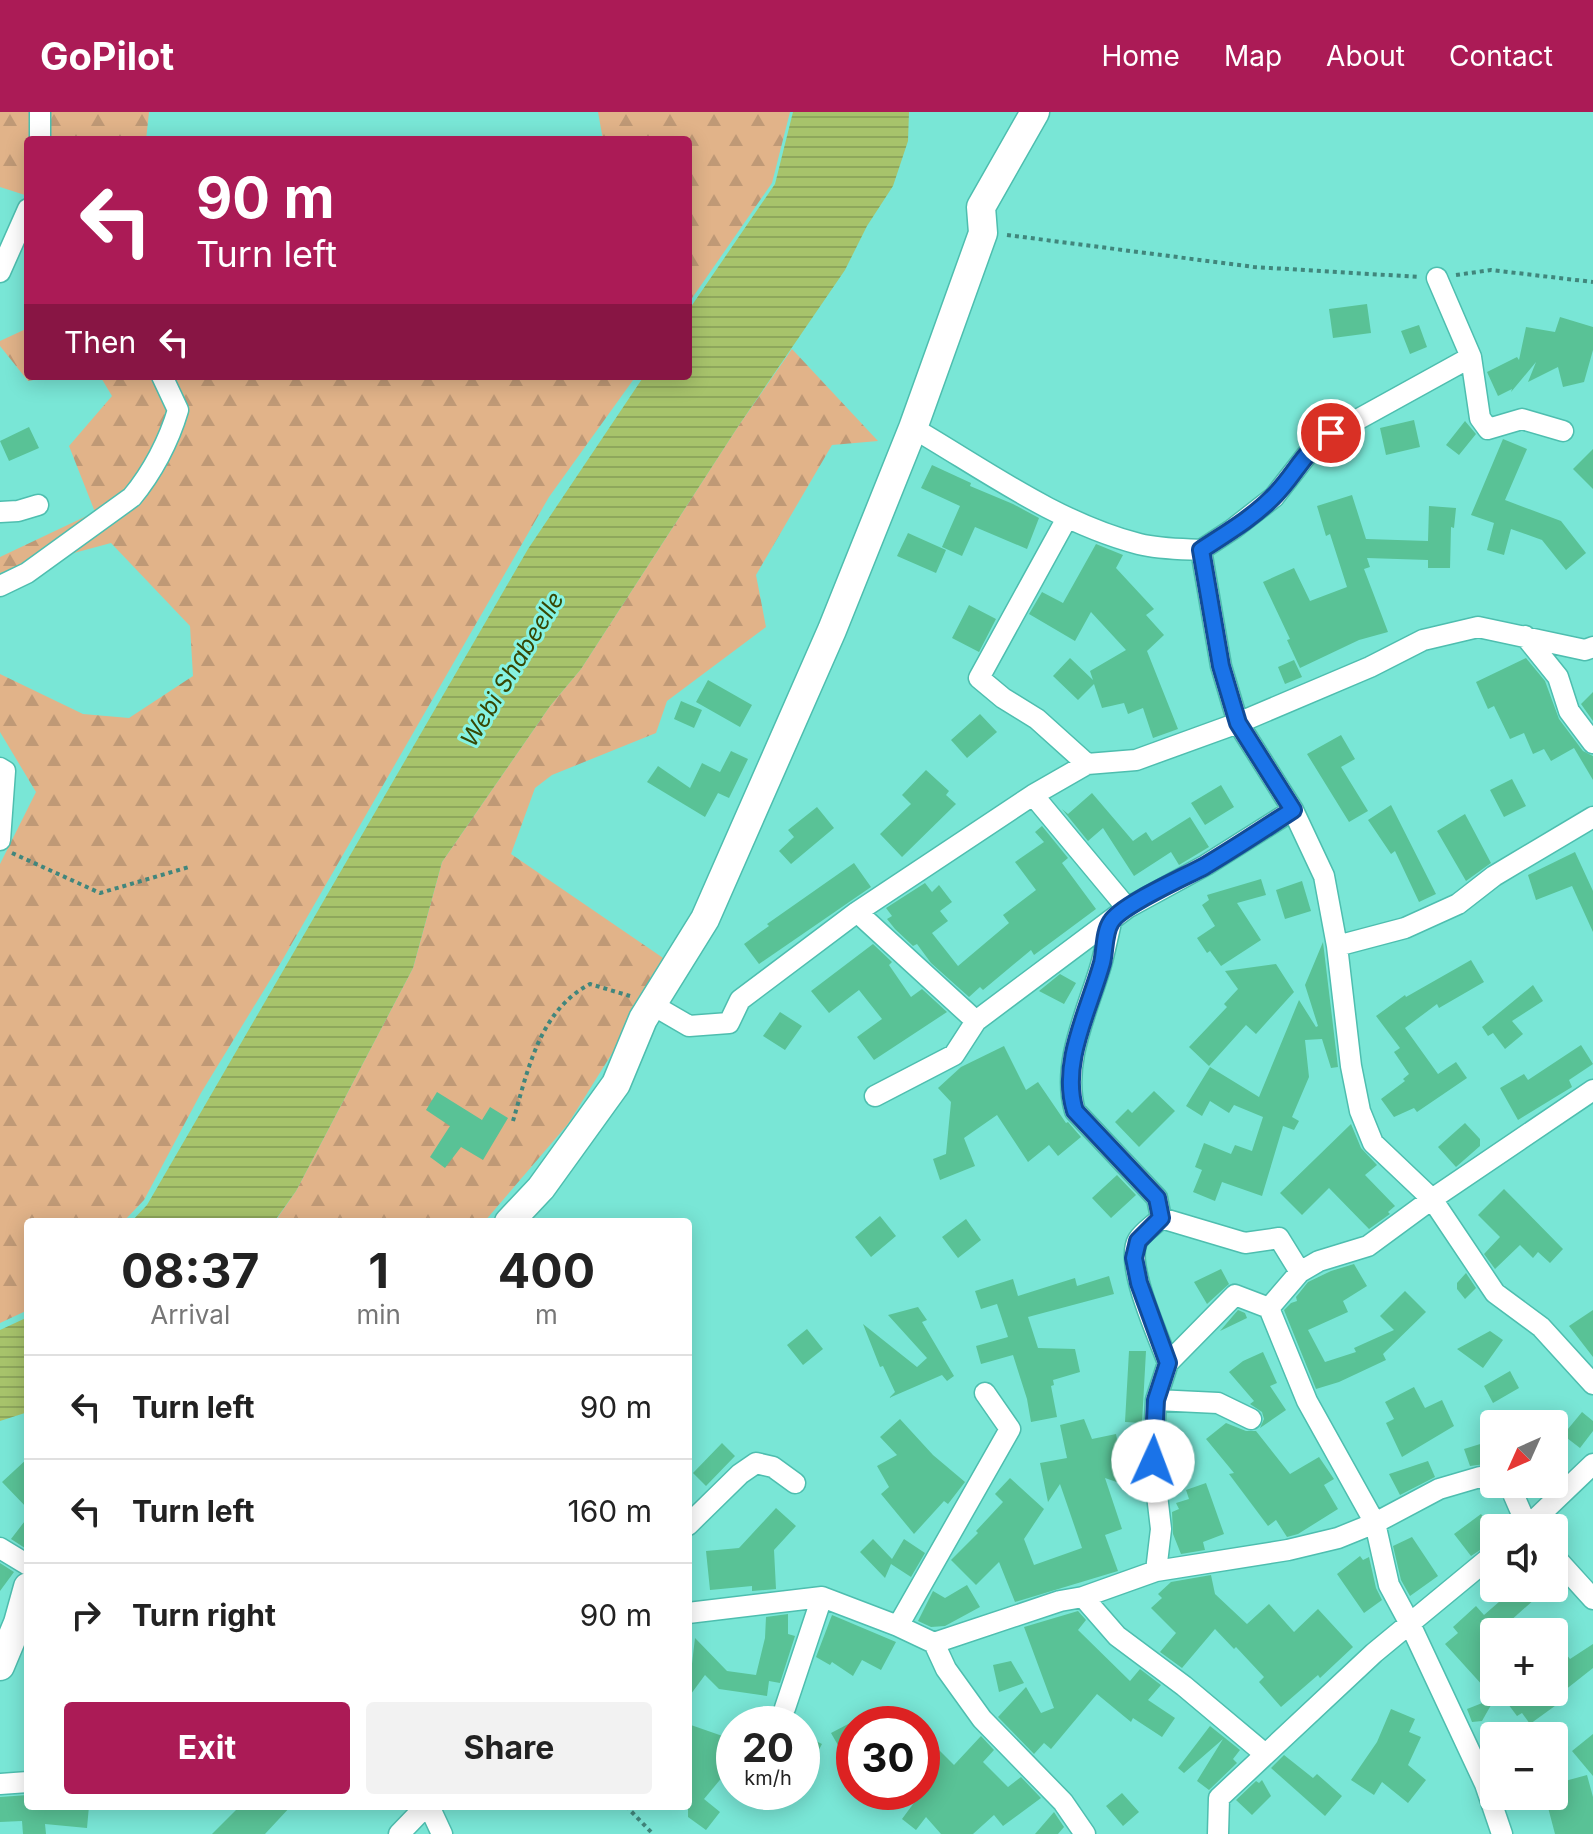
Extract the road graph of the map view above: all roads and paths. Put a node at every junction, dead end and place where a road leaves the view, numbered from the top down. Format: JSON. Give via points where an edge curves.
{"nodes":[{"id":1,"x":40,"y":112,"type":"edge"},
{"id":2,"x":1035,"y":112,"type":"edge"},
{"id":3,"x":40,"y":136,"type":"edge"},
{"id":4,"x":24,"y":218,"type":"edge"},
{"id":5,"x":983,"y":233,"type":"junction"},
{"id":6,"x":0,"y":272,"type":"edge"},
{"id":7,"x":1437,"y":278,"type":"junction"},
{"id":8,"x":1593,"y":282,"type":"edge"},
{"id":9,"x":1471,"y":357,"type":"junction"},
{"id":10,"x":164,"y":380,"type":"edge"},
{"id":11,"x":913,"y":428,"type":"junction"},
{"id":12,"x":1563,"y":431,"type":"dead end"},
{"id":13,"x":38,"y":505,"type":"dead end"},
{"id":14,"x":0,"y":512,"type":"edge"},
{"id":15,"x":1067,"y":518,"type":"junction"},
{"id":16,"x":1201,"y":550,"type":"junction"},
{"id":17,"x":0,"y":586,"type":"edge"},
{"id":18,"x":1525,"y":636,"type":"junction"},
{"id":19,"x":1593,"y":647,"type":"edge"},
{"id":20,"x":1238,"y":723,"type":"junction"},
{"id":21,"x":1593,"y":743,"type":"edge"},
{"id":22,"x":1087,"y":764,"type":"junction"},
{"id":23,"x":0,"y":768,"type":"edge"},
{"id":24,"x":1033,"y":795,"type":"junction"},
{"id":25,"x":1293,"y":810,"type":"junction"},
{"id":26,"x":1593,"y":817,"type":"edge"},
{"id":27,"x":0,"y":840,"type":"edge"},
{"id":28,"x":0,"y":848,"type":"edge"},
{"id":29,"x":189,"y":867,"type":"dead end"},
{"id":30,"x":1127,"y":908,"type":"junction"},
{"id":31,"x":857,"y":912,"type":"junction"},
{"id":32,"x":1111,"y":922,"type":"junction"},
{"id":33,"x":1337,"y":946,"type":"junction"},
{"id":34,"x":651,"y":1004,"type":"junction"},
{"id":35,"x":976,"y":1021,"type":"junction"},
{"id":36,"x":1593,"y":1090,"type":"edge"},
{"id":37,"x":875,"y":1096,"type":"dead end"},
{"id":38,"x":513,"y":1121,"type":"dead end"},
{"id":39,"x":1432,"y":1199,"type":"junction"},
{"id":40,"x":513,"y":1218,"type":"edge"},
{"id":41,"x":1161,"y":1218,"type":"junction"},
{"id":42,"x":1300,"y":1272,"type":"junction"},
{"id":43,"x":1269,"y":1308,"type":"junction"},
{"id":44,"x":1168,"y":1363,"type":"junction"},
{"id":45,"x":1593,"y":1384,"type":"edge"},
{"id":46,"x":985,"y":1393,"type":"dead end"},
{"id":47,"x":1156,"y":1400,"type":"junction"},
{"id":48,"x":1251,"y":1419,"type":"dead end"},
{"id":49,"x":1593,"y":1464,"type":"edge"},
{"id":50,"x":1480,"y":1477,"type":"edge"},
{"id":51,"x":795,"y":1483,"type":"dead end"},
{"id":52,"x":1541,"y":1514,"type":"edge"},
{"id":53,"x":692,"y":1521,"type":"edge"},
{"id":54,"x":1375,"y":1523,"type":"junction"},
{"id":55,"x":0,"y":1548,"type":"edge"},
{"id":56,"x":24,"y":1563,"type":"edge"},
{"id":57,"x":1480,"y":1566,"type":"edge"},
{"id":58,"x":1156,"y":1571,"type":"junction"},
{"id":59,"x":1568,"y":1571,"type":"edge"},
{"id":60,"x":24,"y":1595,"type":"edge"},
{"id":61,"x":822,"y":1597,"type":"junction"},
{"id":62,"x":1083,"y":1597,"type":"junction"},
{"id":63,"x":1593,"y":1599,"type":"edge"},
{"id":64,"x":692,"y":1613,"type":"edge"},
{"id":65,"x":1410,"y":1624,"type":"junction"},
{"id":66,"x":9,"y":1625,"type":"edge"},
{"id":67,"x":898,"y":1626,"type":"junction"},
{"id":68,"x":934,"y":1643,"type":"junction"},
{"id":69,"x":0,"y":1666,"type":"edge"},
{"id":70,"x":786,"y":1706,"type":"edge"},
{"id":71,"x":1265,"y":1754,"type":"junction"},
{"id":72,"x":24,"y":1782,"type":"edge"},
{"id":73,"x":0,"y":1784,"type":"edge"},
{"id":74,"x":424,"y":1810,"type":"edge"},
{"id":75,"x":430,"y":1810,"type":"edge"},
{"id":76,"x":630,"y":1810,"type":"edge"},
{"id":77,"x":399,"y":1834,"type":"edge"},
{"id":78,"x":442,"y":1834,"type":"edge"},
{"id":79,"x":653,"y":1834,"type":"edge"},
{"id":80,"x":1085,"y":1834,"type":"edge"},
{"id":81,"x":1218,"y":1834,"type":"edge"},
{"id":82,"x":1502,"y":1834,"type":"edge"}],
"edges":[{"from":1,"to":3,"type":"street"},
{"from":2,"to":5,"type":"street","via":[[981,207]]},
{"from":4,"to":6,"type":"street"},
{"from":5,"to":7,"type":"path","via":[[1254,267]]},
{"from":5,"to":11,"type":"street"},
{"from":7,"to":8,"type":"path","via":[[1491,270]]},
{"from":7,"to":9,"type":"street"},
{"from":9,"to":12,"type":"street","via":[[1480,418],[1488,429],[1522,419]]},
{"from":9,"to":16,"type":"street","via":[[1317,442],[1274,497]]},
{"from":10,"to":17,"type":"street","via":[[178,410],[145,481],[132,497],[27,573]]},
{"from":11,"to":15,"type":"street"},
{"from":11,"to":34,"type":"street","via":[[832,630],[705,919]]},
{"from":13,"to":14,"type":"street"},
{"from":15,"to":16,"type":"street","via":[[1138,543]]},
{"from":15,"to":22,"type":"street","via":[[979,678],[1037,719]]},
{"from":16,"to":20,"type":"street","via":[[1221,666]]},
{"from":18,"to":19,"type":"street","via":[[1585,650]]},
{"from":18,"to":20,"type":"street","via":[[1478,627],[1423,640]]},
{"from":18,"to":21,"type":"street","via":[[1558,677],[1569,711]]},
{"from":20,"to":22,"type":"street","via":[[1136,760]]},
{"from":20,"to":25,"type":"street"},
{"from":22,"to":24,"type":"street"},
{"from":23,"to":27,"type":"street","via":[[5,771]]},
{"from":24,"to":30,"type":"street"},
{"from":24,"to":31,"type":"street"},
{"from":25,"to":30,"type":"street"},
{"from":25,"to":33,"type":"street","via":[[1324,876]]},
{"from":26,"to":33,"type":"street","via":[[1494,876],[1458,904],[1405,928]]},
{"from":28,"to":29,"type":"path","via":[[100,893]]},
{"from":30,"to":32,"type":"street"},
{"from":31,"to":34,"type":"street","via":[[740,1000],[729,1023],[689,1026]]},
{"from":31,"to":35,"type":"street"},
{"from":32,"to":35,"type":"street"},
{"from":32,"to":41,"type":"street","via":[[1079,1037],[1071,1097],[1075,1111],[1157,1198]]},
{"from":33,"to":39,"type":"street","via":[[1360,1111],[1373,1143]]},
{"from":34,"to":38,"type":"path","via":[[590,984],[579,990],[544,1028]]},
{"from":34,"to":40,"type":"street","via":[[616,1084],[541,1188]]},
{"from":35,"to":37,"type":"street","via":[[954,1055]]},
{"from":36,"to":39,"type":"street"},
{"from":39,"to":42,"type":"street","via":[[1368,1246]]},
{"from":39,"to":45,"type":"street","via":[[1495,1293],[1541,1327]]},
{"from":41,"to":42,"type":"street","via":[[1245,1243],[1279,1238]]},
{"from":41,"to":44,"type":"street","via":[[1138,1241],[1134,1258]]},
{"from":42,"to":43,"type":"street"},
{"from":43,"to":44,"type":"street","via":[[1235,1295]]},
{"from":43,"to":54,"type":"street","via":[[1307,1401]]},
{"from":44,"to":47,"type":"street"},
{"from":46,"to":67,"type":"street","via":[[1010,1429]]},
{"from":47,"to":48,"type":"street","via":[[1218,1403]]},
{"from":47,"to":58,"type":"street","via":[[1153,1461],[1161,1529]]},
{"from":49,"to":52,"type":"street"},
{"from":50,"to":54,"type":"street","via":[[1439,1489]]},
{"from":51,"to":53,"type":"street","via":[[773,1467],[756,1463]]},
{"from":54,"to":58,"type":"street","via":[[1288,1550]]},
{"from":54,"to":65,"type":"street","via":[[1389,1585]]},
{"from":55,"to":56,"type":"street"},
{"from":57,"to":65,"type":"street"},
{"from":58,"to":62,"type":"street"},
{"from":59,"to":63,"type":"street"},
{"from":60,"to":66,"type":"street"},
{"from":61,"to":64,"type":"street"},
{"from":61,"to":67,"type":"street"},
{"from":61,"to":70,"type":"street"},
{"from":62,"to":68,"type":"street"},
{"from":62,"to":71,"type":"street","via":[[1117,1636]]},
{"from":65,"to":71,"type":"street"},
{"from":65,"to":82,"type":"street","via":[[1485,1784]]},
{"from":66,"to":69,"type":"street"},
{"from":67,"to":68,"type":"street"},
{"from":68,"to":80,"type":"street","via":[[982,1719],[1063,1802]]},
{"from":71,"to":81,"type":"street","via":[[1219,1798]]},
{"from":72,"to":73,"type":"street"},
{"from":74,"to":77,"type":"street"},
{"from":75,"to":78,"type":"street"},
{"from":76,"to":79,"type":"path"}]}
